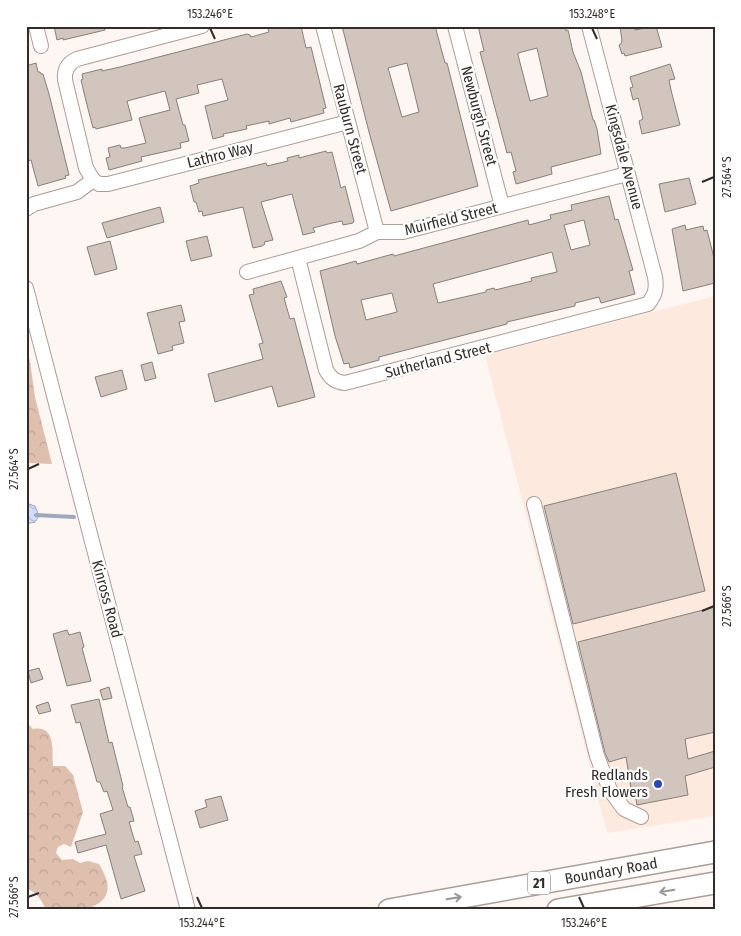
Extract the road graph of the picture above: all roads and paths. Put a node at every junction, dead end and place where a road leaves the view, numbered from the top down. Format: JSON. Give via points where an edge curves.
{"nodes":[{"id":1,"x":36,"y":26,"type":"edge"},
{"id":2,"x":202,"y":26,"type":"edge"},
{"id":3,"x":323,"y":26,"type":"edge"},
{"id":4,"x":455,"y":26,"type":"edge"},
{"id":5,"x":589,"y":26,"type":"edge"},
{"id":6,"x":41,"y":46,"type":"dead end"},
{"id":7,"x":348,"y":122,"type":"junction"},
{"id":8,"x":628,"y":174,"type":"junction"},
{"id":9,"x":92,"y":180,"type":"junction"},
{"id":10,"x":29,"y":206,"type":"edge"},
{"id":11,"x":502,"y":206,"type":"junction"},
{"id":12,"x":377,"y":232,"type":"junction"},
{"id":13,"x":298,"y":258,"type":"junction"},
{"id":14,"x":247,"y":272,"type":"dead end"},
{"id":15,"x":26,"y":288,"type":"edge"},
{"id":16,"x":656,"y":288,"type":"joint"},
{"id":17,"x":534,"y":504,"type":"dead end"},
{"id":18,"x":641,"y":817,"type":"dead end"},
{"id":19,"x":715,"y":852,"type":"edge"},
{"id":20,"x":715,"y":883,"type":"edge"},
{"id":21,"x":188,"y":910,"type":"edge"},
{"id":22,"x":389,"y":910,"type":"edge"},
{"id":23,"x":558,"y":910,"type":"edge"}],
"edges":[{"from":1,"to":6,"type":"street"},
{"from":2,"to":9,"type":"street","via":[[78,59],[67,67],[65,80]]},
{"from":3,"to":7,"type":"street","name":"Rauburn Street"},
{"from":4,"to":11,"type":"street","name":"Newburgh Street"},
{"from":5,"to":8,"type":"street","name":"Kingsdale Avenue"},
{"from":7,"to":9,"type":"street","name":"Lathro Way","via":[[108,184]]},
{"from":7,"to":12,"type":"street","name":"Rauburn Street"},
{"from":8,"to":11,"type":"street","name":"Muirfield Street"},
{"from":8,"to":16,"type":"street","name":"Kingsdale Avenue"},
{"from":9,"to":10,"type":"street","via":[[77,192]]},
{"from":11,"to":12,"type":"street","name":"Muirfield Street","via":[[402,232]]},
{"from":12,"to":13,"type":"street","name":"Muirfield Street","via":[[359,241]]},
{"from":13,"to":14,"type":"street","name":"Muirfield Street"},
{"from":13,"to":16,"type":"street","name":"Sutherland Street","via":[[326,370],[337,382],[346,383],[641,307],[654,297]]},
{"from":15,"to":21,"type":"street","name":"Kinross Road"},
{"from":17,"to":18,"type":"street","via":[[597,756],[610,790],[624,809]]},
{"from":22,"to":19,"type":"highway","name":"Boundary Road","number":"21","one_way":true},
{"from":20,"to":23,"type":"highway","name":"Boundary Road","number":"21","one_way":true}]}
